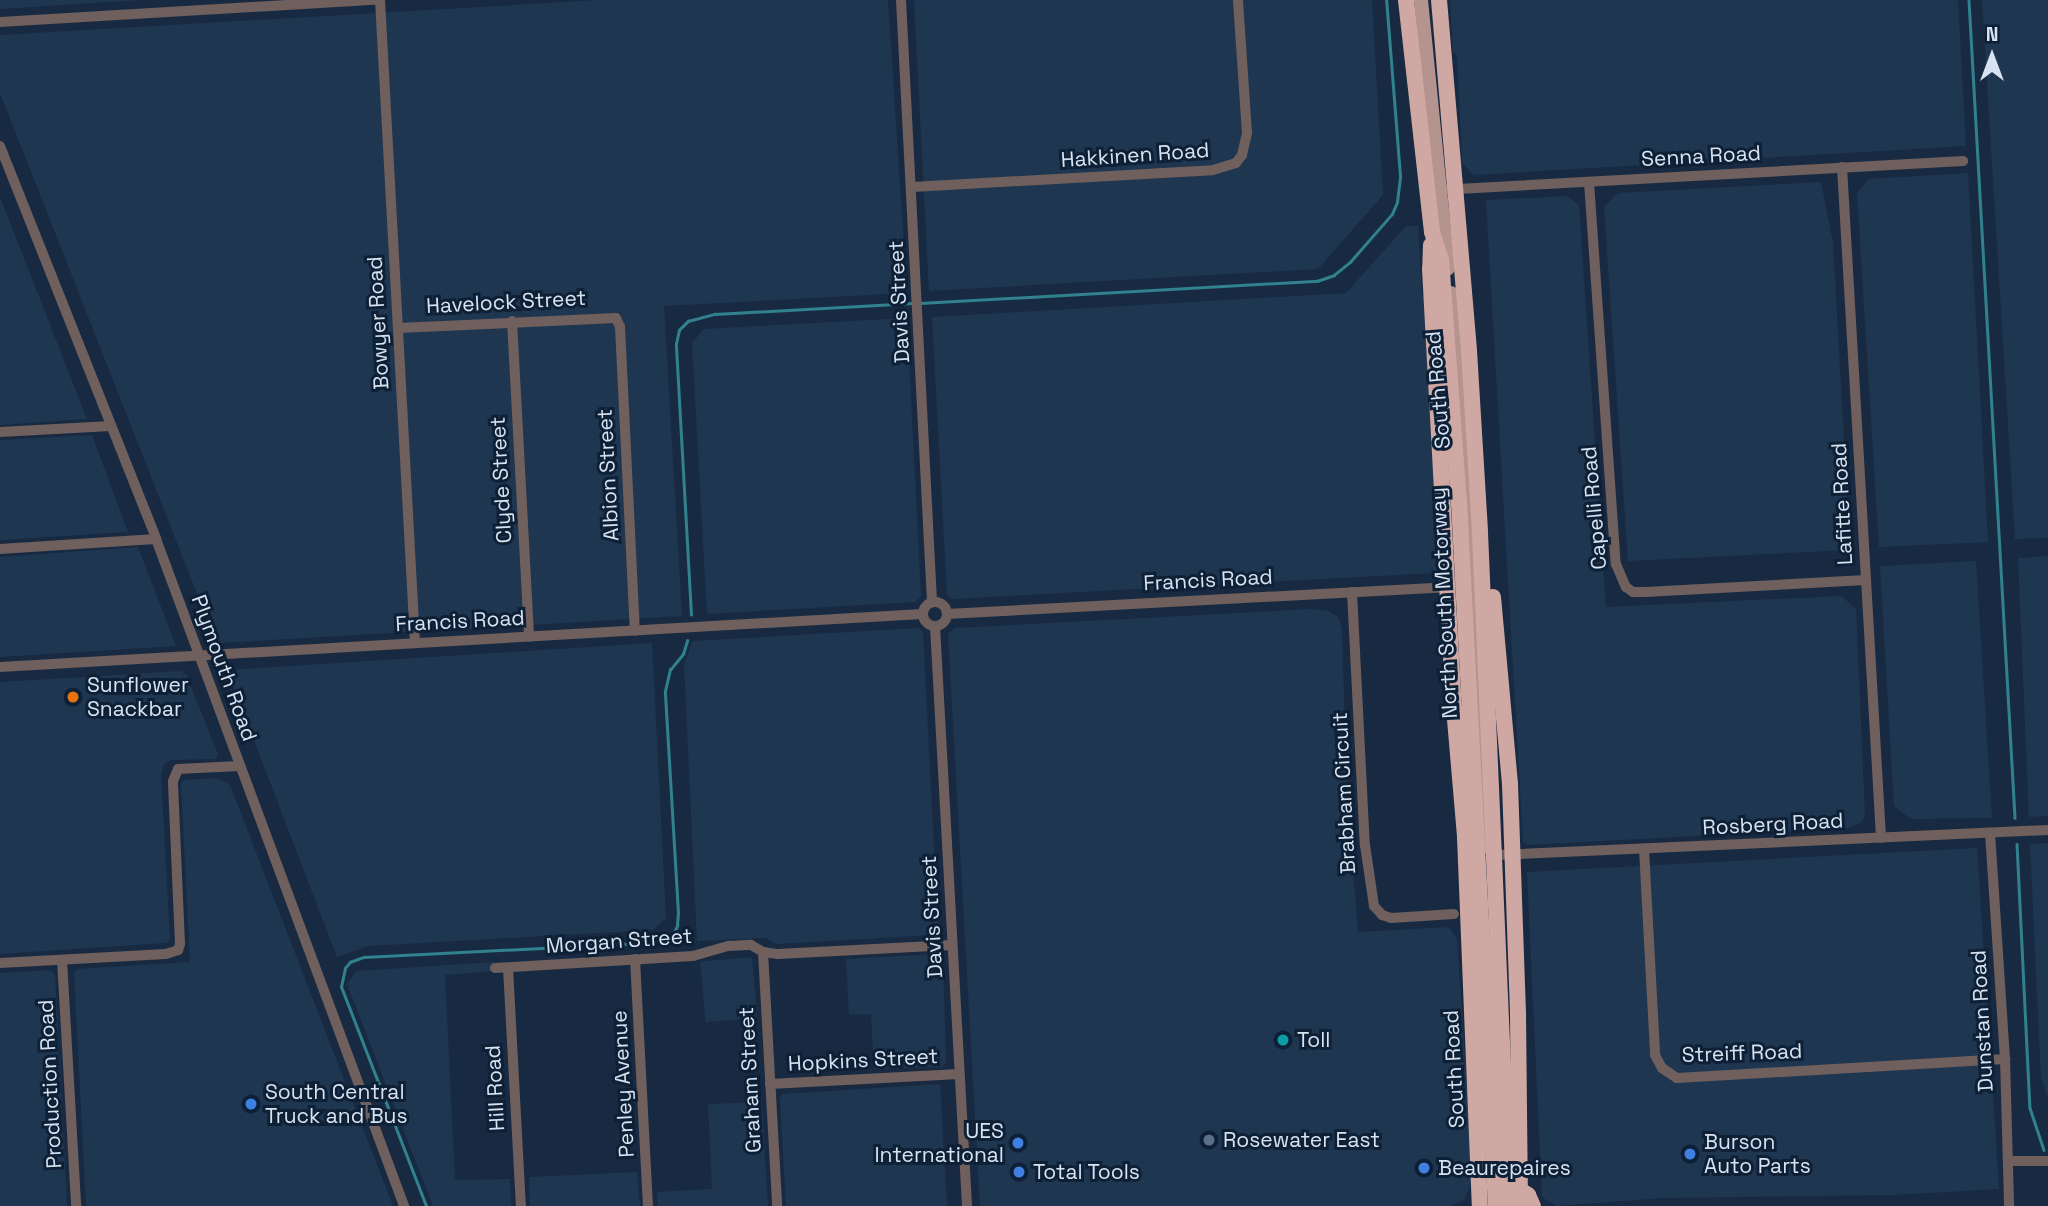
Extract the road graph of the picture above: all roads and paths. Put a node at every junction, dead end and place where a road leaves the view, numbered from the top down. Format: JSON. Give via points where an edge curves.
{"nodes":[{"id":1,"x":374,"y":0,"type":"edge"},
{"id":2,"x":380,"y":0,"type":"edge"},
{"id":3,"x":901,"y":0,"type":"edge"},
{"id":4,"x":1238,"y":0,"type":"edge"},
{"id":5,"x":1406,"y":0,"type":"edge"},
{"id":6,"x":1421,"y":0,"type":"edge"},
{"id":7,"x":1439,"y":0,"type":"edge"},
{"id":8,"x":0,"y":22,"type":"edge"},
{"id":9,"x":0,"y":146,"type":"edge"},
{"id":10,"x":1963,"y":161,"type":"dead end"},
{"id":11,"x":1842,"y":167,"type":"junction"},
{"id":12,"x":1589,"y":182,"type":"junction"},
{"id":13,"x":912,"y":187,"type":"junction"},
{"id":14,"x":1440,"y":190,"type":"junction"},
{"id":15,"x":1432,"y":232,"type":"junction"},
{"id":16,"x":616,"y":318,"type":"joint"},
{"id":17,"x":512,"y":321,"type":"junction"},
{"id":18,"x":398,"y":328,"type":"junction"},
{"id":19,"x":111,"y":425,"type":"junction"},
{"id":20,"x":0,"y":432,"type":"edge"},
{"id":21,"x":1480,"y":533,"type":"junction"},
{"id":22,"x":156,"y":539,"type":"junction"},
{"id":23,"x":0,"y":549,"type":"edge"},
{"id":24,"x":1866,"y":580,"type":"junction"},
{"id":25,"x":1472,"y":587,"type":"junction"},
{"id":26,"x":1352,"y":592,"type":"junction"},
{"id":27,"x":932,"y":602,"type":"junction"},
{"id":28,"x":922,"y":614,"type":"junction"},
{"id":29,"x":947,"y":614,"type":"junction"},
{"id":30,"x":935,"y":626,"type":"junction"},
{"id":31,"x":635,"y":631,"type":"junction"},
{"id":32,"x":529,"y":637,"type":"junction"},
{"id":33,"x":415,"y":643,"type":"junction"},
{"id":34,"x":199,"y":656,"type":"junction"},
{"id":35,"x":0,"y":667,"type":"edge"},
{"id":36,"x":239,"y":766,"type":"junction"},
{"id":37,"x":2048,"y":830,"type":"edge"},
{"id":38,"x":1990,"y":833,"type":"junction"},
{"id":39,"x":1881,"y":838,"type":"junction"},
{"id":40,"x":1644,"y":849,"type":"junction"},
{"id":41,"x":1499,"y":855,"type":"joint"},
{"id":42,"x":1466,"y":902,"type":"junction"},
{"id":43,"x":1454,"y":914,"type":"junction"},
{"id":44,"x":1468,"y":930,"type":"junction"},
{"id":45,"x":953,"y":945,"type":"junction"},
{"id":46,"x":763,"y":952,"type":"junction"},
{"id":47,"x":635,"y":959,"type":"junction"},
{"id":48,"x":62,"y":960,"type":"junction"},
{"id":49,"x":0,"y":963,"type":"edge"},
{"id":50,"x":495,"y":968,"type":"dead end"},
{"id":51,"x":508,"y":968,"type":"junction"},
{"id":52,"x":2004,"y":1059,"type":"junction"},
{"id":53,"x":959,"y":1074,"type":"junction"},
{"id":54,"x":770,"y":1084,"type":"junction"},
{"id":55,"x":2008,"y":1161,"type":"junction"},
{"id":56,"x":2048,"y":1161,"type":"edge"},
{"id":57,"x":1481,"y":1181,"type":"junction"},
{"id":58,"x":1519,"y":1198,"type":"edge"},
{"id":59,"x":2009,"y":1200,"type":"edge"},
{"id":60,"x":76,"y":1206,"type":"edge"},
{"id":61,"x":404,"y":1206,"type":"edge"},
{"id":62,"x":521,"y":1206,"type":"edge"},
{"id":63,"x":648,"y":1206,"type":"edge"},
{"id":64,"x":777,"y":1206,"type":"edge"},
{"id":65,"x":967,"y":1206,"type":"edge"},
{"id":66,"x":1472,"y":1206,"type":"edge"},
{"id":67,"x":1480,"y":1206,"type":"edge"},
{"id":68,"x":1496,"y":1206,"type":"edge"},
{"id":69,"x":1508,"y":1206,"type":"edge"},
{"id":70,"x":1533,"y":1206,"type":"edge"},
{"id":71,"x":2020,"y":1206,"type":"edge"}],
"edges":[{"from":1,"to":8,"type":"street"},
{"from":2,"to":18,"type":"street","name":"Bowyer Road"},
{"from":3,"to":13,"type":"street","name":"Davis Street"},
{"from":4,"to":13,"type":"street","name":"Hakkinen Road","via":[[1247,133],[1236,163],[1213,170]]},
{"from":5,"to":15,"type":"highway","name":"North South Motorway"},
{"from":6,"to":14,"type":"main road","name":"South Road"},
{"from":7,"to":21,"type":"highway","name":"North South Motorway","bridge":true},
{"from":9,"to":19,"type":"street","name":"Plymouth Road"},
{"from":10,"to":11,"type":"street","name":"Senna Road"},
{"from":11,"to":12,"type":"street","name":"Senna Road"},
{"from":11,"to":24,"type":"street","name":"Lafitte Road"},
{"from":12,"to":14,"type":"street","name":"Senna Road"},
{"from":12,"to":24,"type":"street","name":"Capelli Road","via":[[1616,564],[1626,587],[1645,592]]},
{"from":13,"to":27,"type":"street","name":"Davis Street"},
{"from":14,"to":25,"type":"main road","name":"South Road","via":[[1460,384]]},
{"from":15,"to":42,"type":"highway","name":"South Road","bridge":true,"via":[[1430,269]]},
{"from":15,"to":68,"type":"highway","name":"North South Motorway","bridge":true,"via":[[1440,259],[1460,503]]},
{"from":16,"to":17,"type":"street","name":"Havelock Street"},
{"from":16,"to":31,"type":"street","name":"Albion Street"},
{"from":17,"to":18,"type":"street","name":"Havelock Street"},
{"from":17,"to":32,"type":"street","name":"Clyde Street"},
{"from":18,"to":33,"type":"street","name":"Bowyer Road"},
{"from":19,"to":20,"type":"street"},
{"from":19,"to":22,"type":"street","name":"Plymouth Road"},
{"from":21,"to":58,"type":"highway","bridge":true,"via":[[1493,594],[1504,701],[1518,1015]]},
{"from":21,"to":69,"type":"highway","name":"North South Motorway","bridge":true},
{"from":22,"to":23,"type":"street"},
{"from":22,"to":34,"type":"street","name":"Plymouth Road"},
{"from":24,"to":39,"type":"street","name":"Lafitte Road"},
{"from":25,"to":26,"type":"street","name":"Francis Road"},
{"from":25,"to":41,"type":"main road","name":"South Road","via":[[1484,836]]},
{"from":26,"to":29,"type":"street","name":"Francis Road"},
{"from":26,"to":43,"type":"street","name":"Brabham Circuit","via":[[1365,845],[1374,906],[1391,918]]},
{"from":27,"to":28,"type":"street"},
{"from":27,"to":29,"type":"street","via":[[944,606]]},
{"from":28,"to":30,"type":"street"},
{"from":28,"to":31,"type":"street","name":"Francis Road"},
{"from":29,"to":30,"type":"street","via":[[942,624]]},
{"from":30,"to":45,"type":"street","name":"Davis Street"},
{"from":31,"to":32,"type":"street","name":"Francis Road"},
{"from":32,"to":33,"type":"street","name":"Francis Road"},
{"from":33,"to":34,"type":"street","name":"Francis Road"},
{"from":34,"to":35,"type":"street","name":"Francis Road"},
{"from":34,"to":36,"type":"street","name":"Plymouth Road"},
{"from":36,"to":48,"type":"street","via":[[178,769],[173,781],[178,950]]},
{"from":36,"to":61,"type":"street","name":"Plymouth Road"},
{"from":37,"to":38,"type":"street","name":"Rosberg Road"},
{"from":38,"to":39,"type":"street","name":"Rosberg Road"},
{"from":38,"to":52,"type":"street","name":"Dunstan Road"},
{"from":39,"to":40,"type":"street","name":"Rosberg Road"},
{"from":40,"to":41,"type":"street","name":"Rosberg Road"},
{"from":40,"to":52,"type":"street","name":"Streiff Road","via":[[1655,1055],[1662,1068],[1677,1078]]},
{"from":42,"to":43,"type":"street"},
{"from":42,"to":44,"type":"highway","name":"South Road"},
{"from":43,"to":44,"type":"street"},
{"from":44,"to":57,"type":"highway","name":"South Road"},
{"from":45,"to":46,"type":"street","name":"Morgan Street"},
{"from":45,"to":53,"type":"street","name":"Davis Street"},
{"from":46,"to":47,"type":"street","name":"Morgan Street","via":[[751,945],[729,946],[693,956]]},
{"from":46,"to":54,"type":"street","name":"Graham Street"},
{"from":47,"to":51,"type":"street","name":"Morgan Street"},
{"from":47,"to":63,"type":"street","name":"Penley Avenue"},
{"from":48,"to":49,"type":"street"},
{"from":48,"to":60,"type":"street","name":"Production Road"},
{"from":50,"to":51,"type":"street","name":"Morgan Street"},
{"from":51,"to":62,"type":"street","name":"Hill Road"},
{"from":52,"to":55,"type":"street","name":"Dunstan Road"},
{"from":53,"to":54,"type":"street","name":"Hopkins Street"},
{"from":53,"to":65,"type":"street","name":"Davis Street"},
{"from":54,"to":64,"type":"street","name":"Graham Street"},
{"from":55,"to":56,"type":"street"},
{"from":55,"to":59,"type":"street","name":"Dunstan Road"},
{"from":57,"to":66,"type":"highway"},
{"from":57,"to":67,"type":"highway","name":"South Road"},
{"from":58,"to":70,"type":"highway","via":[[1528,1195]]},
{"from":59,"to":71,"type":"street"}]}
